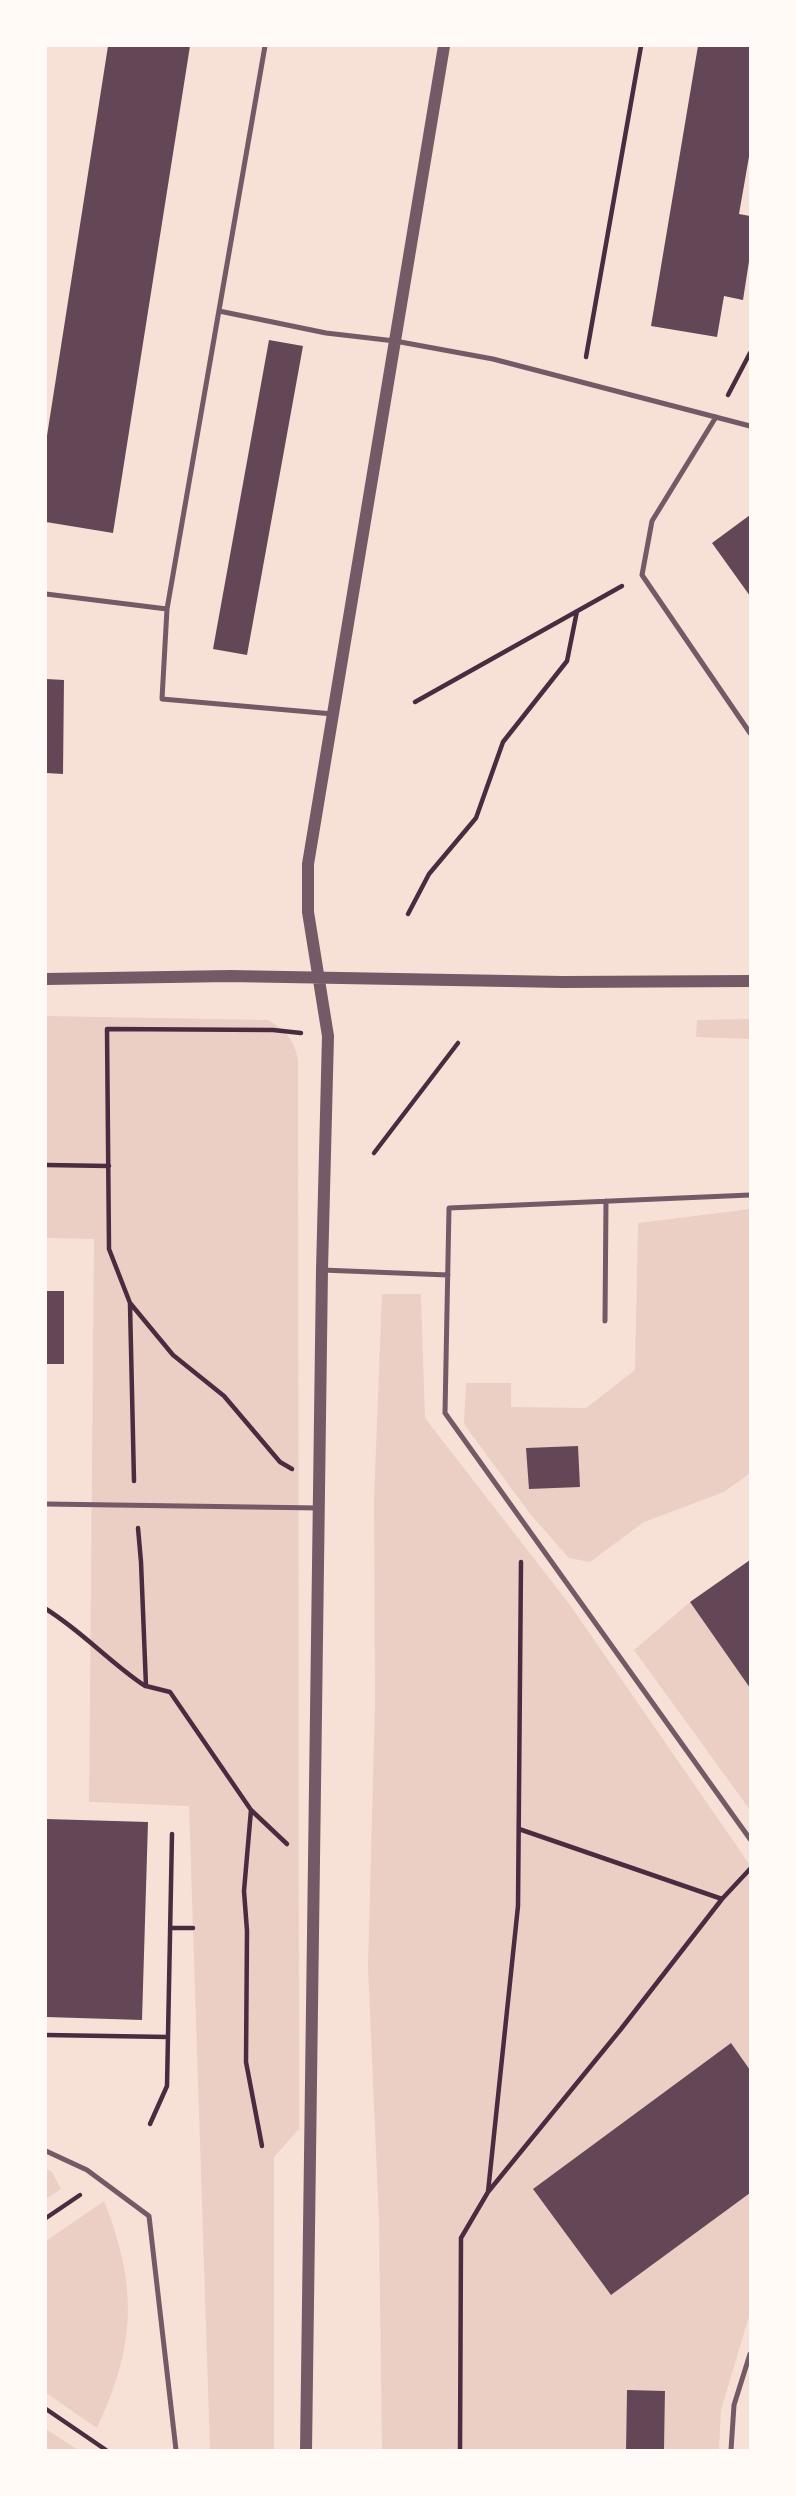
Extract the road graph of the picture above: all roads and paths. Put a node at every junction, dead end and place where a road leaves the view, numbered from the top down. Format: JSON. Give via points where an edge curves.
{"nodes":[{"id":1,"x":265,"y":46,"type":"edge"},
{"id":2,"x":444,"y":46,"type":"edge"},
{"id":3,"x":641,"y":46,"type":"edge"},
{"id":4,"x":219,"y":311,"type":"junction"},
{"id":5,"x":395,"y":341,"type":"junction"},
{"id":6,"x":751,"y":353,"type":"edge"},
{"id":7,"x":581,"y":382,"type":"junction"},
{"id":8,"x":716,"y":417,"type":"junction"},
{"id":9,"x":751,"y":426,"type":"edge"},
{"id":10,"x":642,"y":575,"type":"junction"},
{"id":11,"x":46,"y":594,"type":"edge"},
{"id":12,"x":167,"y":609,"type":"junction"},
{"id":13,"x":577,"y":611,"type":"junction"},
{"id":14,"x":415,"y":702,"type":"dead end"},
{"id":15,"x":333,"y":714,"type":"junction"},
{"id":16,"x":751,"y":733,"type":"edge"},
{"id":17,"x":408,"y":914,"type":"dead end"},
{"id":18,"x":318,"y":977,"type":"junction"},
{"id":19,"x":46,"y":979,"type":"edge"},
{"id":20,"x":751,"y":981,"type":"edge"},
{"id":21,"x":302,"y":1033,"type":"dead end"},
{"id":22,"x":458,"y":1043,"type":"dead end"},
{"id":23,"x":374,"y":1153,"type":"dead end"},
{"id":24,"x":46,"y":1165,"type":"edge"},
{"id":25,"x":109,"y":1166,"type":"junction"},
{"id":26,"x":751,"y":1195,"type":"edge"},
{"id":27,"x":606,"y":1201,"type":"junction"},
{"id":28,"x":322,"y":1270,"type":"junction"},
{"id":29,"x":448,"y":1275,"type":"junction"},
{"id":30,"x":130,"y":1303,"type":"junction"},
{"id":31,"x":605,"y":1321,"type":"dead end"},
{"id":32,"x":46,"y":1504,"type":"edge"},
{"id":33,"x":135,"y":1506,"type":"junction"},
{"id":34,"x":319,"y":1508,"type":"junction"},
{"id":35,"x":521,"y":1519,"type":"junction"},
{"id":36,"x":46,"y":1609,"type":"edge"},
{"id":37,"x":146,"y":1686,"type":"junction"},
{"id":38,"x":251,"y":1810,"type":"junction"},
{"id":39,"x":519,"y":1829,"type":"junction"},
{"id":40,"x":172,"y":1834,"type":"dead end"},
{"id":41,"x":751,"y":1839,"type":"edge"},
{"id":42,"x":289,"y":1845,"type":"dead end"},
{"id":43,"x":751,"y":1869,"type":"edge"},
{"id":44,"x":722,"y":1899,"type":"junction"},
{"id":45,"x":170,"y":1928,"type":"junction"},
{"id":46,"x":193,"y":1928,"type":"dead end"},
{"id":47,"x":46,"y":2035,"type":"edge"},
{"id":48,"x":168,"y":2037,"type":"junction"},
{"id":49,"x":150,"y":2124,"type":"dead end"},
{"id":50,"x":262,"y":2146,"type":"dead end"},
{"id":51,"x":46,"y":2151,"type":"edge"},
{"id":52,"x":102,"y":2181,"type":"junction"},
{"id":53,"x":488,"y":2192,"type":"junction"},
{"id":54,"x":46,"y":2217,"type":"edge"},
{"id":55,"x":751,"y":2354,"type":"edge"},
{"id":56,"x":46,"y":2409,"type":"edge"},
{"id":57,"x":106,"y":2451,"type":"edge"},
{"id":58,"x":176,"y":2451,"type":"edge"},
{"id":59,"x":306,"y":2451,"type":"edge"},
{"id":60,"x":460,"y":2451,"type":"edge"},
{"id":61,"x":731,"y":2451,"type":"edge"}],
"edges":[{"from":1,"to":4,"type":"lane"},
{"from":2,"to":5,"type":"street"},
{"from":3,"to":7,"type":"path"},
{"from":4,"to":5,"type":"lane","via":[[326,333]]},
{"from":4,"to":12,"type":"lane"},
{"from":5,"to":7,"type":"lane","via":[[493,359]]},
{"from":5,"to":15,"type":"street"},
{"from":6,"to":8,"type":"path"},
{"from":7,"to":8,"type":"lane"},
{"from":8,"to":9,"type":"lane"},
{"from":8,"to":10,"type":"lane","via":[[652,521]]},
{"from":10,"to":13,"type":"path"},
{"from":10,"to":16,"type":"lane"},
{"from":11,"to":12,"type":"lane"},
{"from":12,"to":15,"type":"lane","via":[[162,699]]},
{"from":13,"to":14,"type":"path"},
{"from":13,"to":17,"type":"path","via":[[567,661],[503,742],[476,818],[429,874]]},
{"from":15,"to":18,"type":"street","via":[[308,864],[308,912]]},
{"from":18,"to":19,"type":"street"},
{"from":18,"to":20,"type":"street"},
{"from":18,"to":28,"type":"street","via":[[328,1036]]},
{"from":21,"to":25,"type":"path","via":[[107,1029]]},
{"from":22,"to":23,"type":"path"},
{"from":24,"to":25,"type":"path"},
{"from":25,"to":30,"type":"path","via":[[109,1249]]},
{"from":26,"to":27,"type":"lane"},
{"from":27,"to":29,"type":"lane","via":[[449,1208]]},
{"from":27,"to":31,"type":"lane"},
{"from":28,"to":29,"type":"lane"},
{"from":28,"to":34,"type":"street"},
{"from":29,"to":35,"type":"lane","via":[[445,1413]]},
{"from":30,"to":33,"type":"path"},
{"from":30,"to":34,"type":"path","via":[[173,1355],[223,1396],[280,1462],[306,1476]]},
{"from":32,"to":33,"type":"lane"},
{"from":33,"to":34,"type":"lane"},
{"from":33,"to":37,"type":"path"},
{"from":34,"to":59,"type":"street"},
{"from":35,"to":39,"type":"path"},
{"from":35,"to":41,"type":"lane"},
{"from":36,"to":37,"type":"path"},
{"from":37,"to":38,"type":"path","via":[[170,1692]]},
{"from":38,"to":42,"type":"path"},
{"from":38,"to":50,"type":"path","via":[[244,1891],[246,2062]]},
{"from":39,"to":44,"type":"path"},
{"from":39,"to":53,"type":"path","via":[[518,1906]]},
{"from":40,"to":45,"type":"path"},
{"from":43,"to":44,"type":"path"},
{"from":44,"to":53,"type":"path"},
{"from":45,"to":46,"type":"path"},
{"from":45,"to":48,"type":"path"},
{"from":47,"to":48,"type":"path"},
{"from":48,"to":49,"type":"path","via":[[167,2085]]},
{"from":51,"to":52,"type":"lane"},
{"from":52,"to":54,"type":"path"},
{"from":52,"to":58,"type":"lane","via":[[149,2216]]},
{"from":53,"to":60,"type":"path","via":[[461,2238]]},
{"from":55,"to":61,"type":"lane","via":[[734,2405]]},
{"from":56,"to":57,"type":"path"}]}
